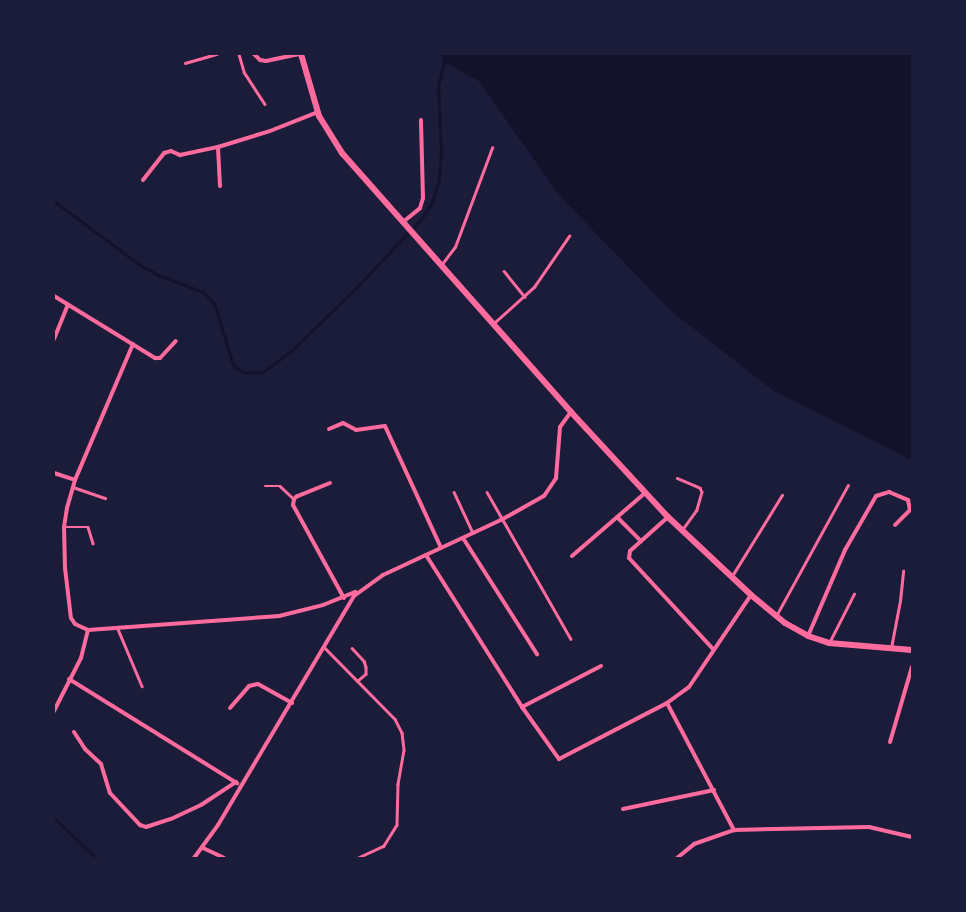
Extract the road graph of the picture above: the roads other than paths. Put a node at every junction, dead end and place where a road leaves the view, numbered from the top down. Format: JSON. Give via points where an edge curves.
{"nodes":[{"id":1,"x":217,"y":54,"type":"edge"},
{"id":2,"x":239,"y":54,"type":"edge"},
{"id":3,"x":254,"y":54,"type":"edge"},
{"id":4,"x":301,"y":54,"type":"edge"},
{"id":5,"x":185,"y":63,"type":"dead end"},
{"id":6,"x":265,"y":104,"type":"dead end"},
{"id":7,"x":318,"y":112,"type":"junction"},
{"id":8,"x":422,"y":120,"type":"dead end"},
{"id":9,"x":218,"y":147,"type":"junction"},
{"id":10,"x":492,"y":148,"type":"dead end"},
{"id":11,"x":143,"y":180,"type":"dead end"},
{"id":12,"x":220,"y":186,"type":"dead end"},
{"id":13,"x":405,"y":224,"type":"junction"},
{"id":14,"x":569,"y":236,"type":"dead end"},
{"id":15,"x":442,"y":265,"type":"junction"},
{"id":16,"x":504,"y":271,"type":"dead end"},
{"id":17,"x":54,"y":296,"type":"edge"},
{"id":18,"x":526,"y":297,"type":"junction"},
{"id":19,"x":68,"y":305,"type":"junction"},
{"id":20,"x":494,"y":323,"type":"junction"},
{"id":21,"x":54,"y":339,"type":"edge"},
{"id":22,"x":176,"y":341,"type":"dead end"},
{"id":23,"x":133,"y":344,"type":"junction"},
{"id":24,"x":571,"y":412,"type":"junction"},
{"id":25,"x":329,"y":429,"type":"dead end"},
{"id":26,"x":54,"y":473,"type":"edge"},
{"id":27,"x":677,"y":478,"type":"dead end"},
{"id":28,"x":75,"y":480,"type":"junction"},
{"id":29,"x":330,"y":483,"type":"dead end"},
{"id":30,"x":848,"y":485,"type":"dead end"},
{"id":31,"x":266,"y":486,"type":"dead end"},
{"id":32,"x":72,"y":487,"type":"junction"},
{"id":33,"x":454,"y":492,"type":"dead end"},
{"id":34,"x":487,"y":492,"type":"dead end"},
{"id":35,"x":645,"y":493,"type":"junction"},
{"id":36,"x":782,"y":495,"type":"dead end"},
{"id":37,"x":105,"y":498,"type":"dead end"},
{"id":38,"x":294,"y":500,"type":"junction"},
{"id":39,"x":617,"y":517,"type":"junction"},
{"id":40,"x":668,"y":517,"type":"junction"},
{"id":41,"x":501,"y":520,"type":"junction"},
{"id":42,"x":895,"y":525,"type":"dead end"},
{"id":43,"x":64,"y":527,"type":"junction"},
{"id":44,"x":682,"y":531,"type":"junction"},
{"id":45,"x":473,"y":533,"type":"junction"},
{"id":46,"x":463,"y":538,"type":"junction"},
{"id":47,"x":641,"y":541,"type":"junction"},
{"id":48,"x":93,"y":543,"type":"dead end"},
{"id":49,"x":441,"y":548,"type":"junction"},
{"id":50,"x":426,"y":555,"type":"junction"},
{"id":51,"x":572,"y":556,"type":"dead end"},
{"id":52,"x":903,"y":571,"type":"dead end"},
{"id":53,"x":732,"y":577,"type":"junction"},
{"id":54,"x":365,"y":587,"type":"junction"},
{"id":55,"x":854,"y":594,"type":"dead end"},
{"id":56,"x":751,"y":595,"type":"junction"},
{"id":57,"x":344,"y":598,"type":"junction"},
{"id":58,"x":776,"y":616,"type":"junction"},
{"id":59,"x":118,"y":629,"type":"junction"},
{"id":60,"x":88,"y":630,"type":"junction"},
{"id":61,"x":808,"y":636,"type":"junction"},
{"id":62,"x":571,"y":639,"type":"dead end"},
{"id":63,"x":829,"y":643,"type":"junction"},
{"id":64,"x":324,"y":647,"type":"junction"},
{"id":65,"x":352,"y":648,"type":"dead end"},
{"id":66,"x":891,"y":648,"type":"junction"},
{"id":67,"x":713,"y":649,"type":"junction"},
{"id":68,"x":912,"y":650,"type":"edge"},
{"id":69,"x":537,"y":654,"type":"dead end"},
{"id":70,"x":601,"y":666,"type":"dead end"},
{"id":71,"x":912,"y":667,"type":"edge"},
{"id":72,"x":69,"y":679,"type":"junction"},
{"id":73,"x":358,"y":681,"type":"junction"},
{"id":74,"x":142,"y":686,"type":"dead end"},
{"id":75,"x":292,"y":703,"type":"junction"},
{"id":76,"x":667,"y":703,"type":"junction"},
{"id":77,"x":522,"y":707,"type":"junction"},
{"id":78,"x":230,"y":708,"type":"dead end"},
{"id":79,"x":54,"y":711,"type":"edge"},
{"id":80,"x":74,"y":732,"type":"dead end"},
{"id":81,"x":890,"y":742,"type":"dead end"},
{"id":82,"x":236,"y":782,"type":"junction"},
{"id":83,"x":241,"y":785,"type":"junction"},
{"id":84,"x":714,"y":790,"type":"junction"},
{"id":85,"x":623,"y":809,"type":"dead end"},
{"id":86,"x":734,"y":830,"type":"junction"},
{"id":87,"x":912,"y":837,"type":"edge"},
{"id":88,"x":203,"y":848,"type":"junction"},
{"id":89,"x":194,"y":858,"type":"edge"},
{"id":90,"x":224,"y":858,"type":"edge"},
{"id":91,"x":358,"y":858,"type":"edge"},
{"id":92,"x":677,"y":858,"type":"edge"}],
"edges":[{"from":1,"to":5,"type":"lane"},
{"from":2,"to":6,"type":"lane","via":[[244,72]]},
{"from":3,"to":4,"type":"street","via":[[260,60],[266,61]]},
{"from":4,"to":7,"type":"street"},
{"from":7,"to":9,"type":"street","via":[[270,131]]},
{"from":7,"to":13,"type":"street","via":[[342,153]]},
{"from":8,"to":13,"type":"street","via":[[423,198],[420,208]]},
{"from":9,"to":11,"type":"street","via":[[180,155],[171,151],[164,153]]},
{"from":9,"to":12,"type":"street"},
{"from":10,"to":15,"type":"lane","via":[[455,247]]},
{"from":13,"to":15,"type":"street"},
{"from":14,"to":18,"type":"lane"},
{"from":15,"to":20,"type":"street"},
{"from":16,"to":18,"type":"lane"},
{"from":17,"to":19,"type":"street"},
{"from":18,"to":20,"type":"lane"},
{"from":19,"to":21,"type":"street"},
{"from":19,"to":23,"type":"street"},
{"from":20,"to":24,"type":"street"},
{"from":22,"to":23,"type":"street","via":[[160,358],[151,356]]},
{"from":23,"to":28,"type":"street"},
{"from":24,"to":35,"type":"street"},
{"from":24,"to":41,"type":"street","via":[[560,427],[553,485],[537,502]]},
{"from":25,"to":49,"type":"street","via":[[342,423],[356,430],[385,426]]},
{"from":26,"to":28,"type":"street"},
{"from":27,"to":44,"type":"lane","via":[[700,488],[702,492],[696,510]]},
{"from":28,"to":32,"type":"street"},
{"from":29,"to":38,"type":"street"},
{"from":30,"to":58,"type":"lane"},
{"from":31,"to":38,"type":"lane","via":[[280,486]]},
{"from":32,"to":37,"type":"lane"},
{"from":32,"to":43,"type":"street"},
{"from":33,"to":45,"type":"lane"},
{"from":34,"to":41,"type":"lane"},
{"from":35,"to":39,"type":"street"},
{"from":35,"to":40,"type":"street"},
{"from":36,"to":53,"type":"lane"},
{"from":38,"to":57,"type":"street","via":[[301,521]]},
{"from":39,"to":47,"type":"street"},
{"from":39,"to":51,"type":"street"},
{"from":40,"to":44,"type":"street"},
{"from":40,"to":47,"type":"street"},
{"from":41,"to":45,"type":"street"},
{"from":41,"to":62,"type":"lane"},
{"from":42,"to":61,"type":"street","via":[[910,510],[908,500],[889,492],[876,496],[845,550]]},
{"from":43,"to":48,"type":"lane","via":[[88,527]]},
{"from":43,"to":60,"type":"street","via":[[65,568],[72,618],[75,624]]},
{"from":44,"to":53,"type":"street"},
{"from":45,"to":46,"type":"street"},
{"from":46,"to":49,"type":"street"},
{"from":46,"to":69,"type":"street"},
{"from":47,"to":67,"type":"street","via":[[630,551],[628,558]]},
{"from":49,"to":50,"type":"street"},
{"from":50,"to":54,"type":"street","via":[[383,575]]},
{"from":50,"to":77,"type":"street"},
{"from":52,"to":66,"type":"lane"},
{"from":53,"to":56,"type":"street"},
{"from":54,"to":57,"type":"street"},
{"from":54,"to":64,"type":"street","via":[[348,604]]},
{"from":55,"to":63,"type":"lane"},
{"from":56,"to":58,"type":"street"},
{"from":56,"to":67,"type":"street"},
{"from":57,"to":59,"type":"street","via":[[279,616]]},
{"from":58,"to":61,"type":"street"},
{"from":59,"to":60,"type":"street"},
{"from":59,"to":74,"type":"lane"},
{"from":60,"to":72,"type":"street","via":[[81,658]]},
{"from":61,"to":63,"type":"street"},
{"from":63,"to":66,"type":"street"},
{"from":64,"to":73,"type":"lane"},
{"from":64,"to":75,"type":"street"},
{"from":65,"to":73,"type":"lane","via":[[366,666],[366,674]]},
{"from":66,"to":68,"type":"street"},
{"from":67,"to":76,"type":"street","via":[[689,687]]},
{"from":70,"to":77,"type":"street"},
{"from":71,"to":81,"type":"street"},
{"from":72,"to":79,"type":"street"},
{"from":72,"to":82,"type":"street"},
{"from":73,"to":91,"type":"lane","via":[[395,719],[402,733],[404,750],[398,784],[397,825],[384,846]]},
{"from":75,"to":78,"type":"street","via":[[258,684],[249,686]]},
{"from":75,"to":83,"type":"street"},
{"from":76,"to":77,"type":"street","via":[[559,759]]},
{"from":76,"to":84,"type":"street"},
{"from":80,"to":82,"type":"street","via":[[85,749],[101,764],[110,793],[140,825],[146,827],[171,819],[201,804]]},
{"from":82,"to":83,"type":"street"},
{"from":83,"to":88,"type":"street"},
{"from":84,"to":85,"type":"street"},
{"from":84,"to":86,"type":"street"},
{"from":86,"to":87,"type":"street","via":[[869,827]]},
{"from":86,"to":92,"type":"street","via":[[694,844]]},
{"from":88,"to":89,"type":"street"},
{"from":88,"to":90,"type":"street"}]}
